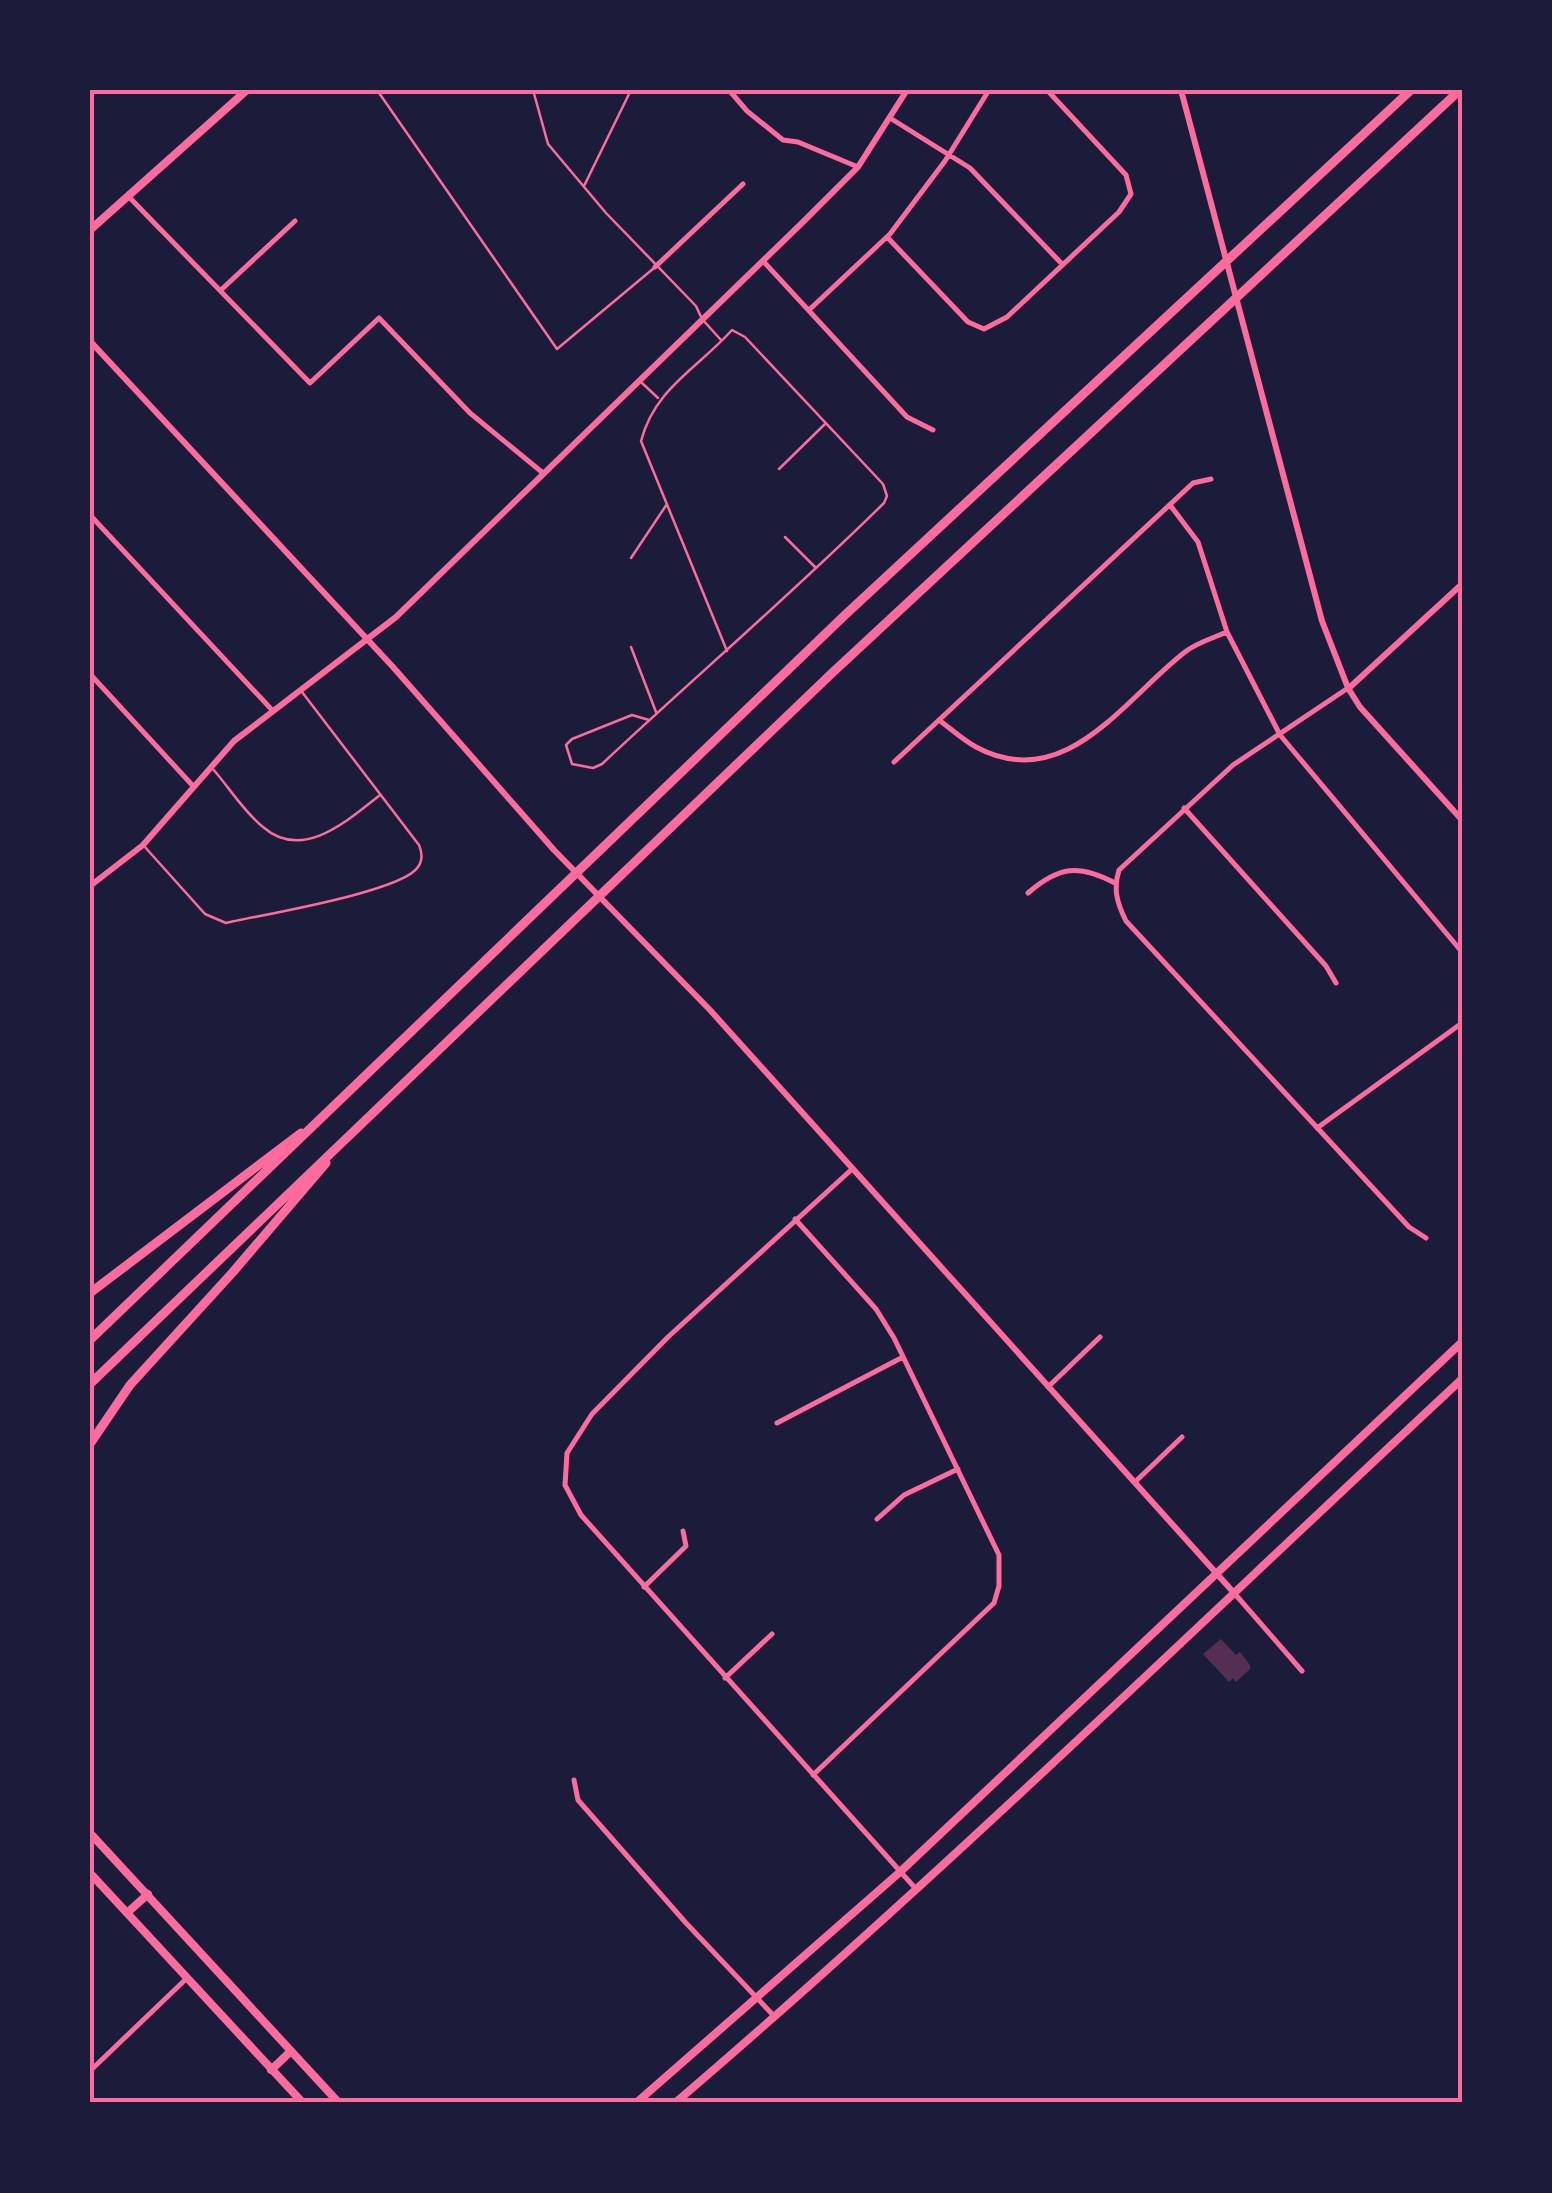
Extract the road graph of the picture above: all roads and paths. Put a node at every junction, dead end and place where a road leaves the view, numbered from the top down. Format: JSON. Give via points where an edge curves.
{"nodes":[{"id":1,"x":247,"y":90,"type":"edge"},
{"id":2,"x":377,"y":90,"type":"edge"},
{"id":3,"x":532,"y":90,"type":"edge"},
{"id":4,"x":729,"y":90,"type":"edge"},
{"id":5,"x":908,"y":90,"type":"edge"},
{"id":6,"x":989,"y":90,"type":"edge"},
{"id":7,"x":1048,"y":90,"type":"edge"},
{"id":8,"x":1181,"y":90,"type":"edge"},
{"id":9,"x":1411,"y":90,"type":"edge"},
{"id":10,"x":1460,"y":90,"type":"edge"},
{"id":11,"x":630,"y":92,"type":"edge"},
{"id":12,"x":890,"y":118,"type":"junction"},
{"id":13,"x":950,"y":153,"type":"junction"},
{"id":14,"x":858,"y":167,"type":"junction"},
{"id":15,"x":743,"y":184,"type":"dead end"},
{"id":16,"x":584,"y":187,"type":"junction"},
{"id":17,"x":130,"y":197,"type":"junction"},
{"id":18,"x":295,"y":221,"type":"dead end"},
{"id":19,"x":90,"y":230,"type":"edge"},
{"id":20,"x":887,"y":237,"type":"junction"},
{"id":21,"x":763,"y":260,"type":"junction"},
{"id":22,"x":1062,"y":264,"type":"junction"},
{"id":23,"x":656,"y":267,"type":"junction"},
{"id":24,"x":222,"y":290,"type":"junction"},
{"id":25,"x":808,"y":310,"type":"junction"},
{"id":26,"x":702,"y":319,"type":"junction"},
{"id":27,"x":90,"y":340,"type":"edge"},
{"id":28,"x":722,"y":342,"type":"junction"},
{"id":29,"x":639,"y":380,"type":"junction"},
{"id":30,"x":659,"y":400,"type":"junction"},
{"id":31,"x":826,"y":423,"type":"junction"},
{"id":32,"x":934,"y":430,"type":"dead end"},
{"id":33,"x":779,"y":469,"type":"dead end"},
{"id":34,"x":543,"y":472,"type":"junction"},
{"id":35,"x":1211,"y":479,"type":"dead end"},
{"id":36,"x":668,"y":502,"type":"junction"},
{"id":37,"x":1170,"y":505,"type":"junction"},
{"id":38,"x":90,"y":515,"type":"edge"},
{"id":39,"x":786,"y":537,"type":"dead end"},
{"id":40,"x":631,"y":558,"type":"dead end"},
{"id":41,"x":816,"y":568,"type":"junction"},
{"id":42,"x":1462,"y":584,"type":"edge"},
{"id":43,"x":1227,"y":632,"type":"junction"},
{"id":44,"x":367,"y":640,"type":"junction"},
{"id":45,"x":630,"y":647,"type":"dead end"},
{"id":46,"x":727,"y":651,"type":"junction"},
{"id":47,"x":90,"y":674,"type":"edge"},
{"id":48,"x":1348,"y":688,"type":"junction"},
{"id":49,"x":301,"y":691,"type":"junction"},
{"id":50,"x":273,"y":712,"type":"junction"},
{"id":51,"x":657,"y":713,"type":"junction"},
{"id":52,"x":650,"y":720,"type":"junction"},
{"id":53,"x":939,"y":720,"type":"junction"},
{"id":54,"x":1280,"y":734,"type":"junction"},
{"id":55,"x":894,"y":762,"type":"dead end"},
{"id":56,"x":210,"y":767,"type":"junction"},
{"id":57,"x":194,"y":787,"type":"junction"},
{"id":58,"x":381,"y":794,"type":"junction"},
{"id":59,"x":1183,"y":808,"type":"junction"},
{"id":60,"x":1462,"y":820,"type":"edge"},
{"id":61,"x":143,"y":845,"type":"junction"},
{"id":62,"x":1114,"y":883,"type":"junction"},
{"id":63,"x":90,"y":886,"type":"edge"},
{"id":64,"x":1028,"y":893,"type":"dead end"},
{"id":65,"x":1462,"y":952,"type":"edge"},
{"id":66,"x":1336,"y":983,"type":"dead end"},
{"id":67,"x":1462,"y":1023,"type":"edge"},
{"id":68,"x":339,"y":1104,"type":"junction"},
{"id":69,"x":361,"y":1122,"type":"junction"},
{"id":70,"x":1318,"y":1128,"type":"junction"},
{"id":71,"x":851,"y":1170,"type":"junction"},
{"id":72,"x":794,"y":1220,"type":"junction"},
{"id":73,"x":1426,"y":1238,"type":"dead end"},
{"id":74,"x":90,"y":1293,"type":"edge"},
{"id":75,"x":1100,"y":1337,"type":"dead end"},
{"id":76,"x":90,"y":1340,"type":"edge"},
{"id":77,"x":1462,"y":1342,"type":"edge"},
{"id":78,"x":903,"y":1357,"type":"junction"},
{"id":79,"x":1462,"y":1380,"type":"edge"},
{"id":80,"x":90,"y":1384,"type":"edge"},
{"id":81,"x":1048,"y":1387,"type":"junction"},
{"id":82,"x":778,"y":1424,"type":"dead end"},
{"id":83,"x":1182,"y":1437,"type":"dead end"},
{"id":84,"x":90,"y":1444,"type":"edge"},
{"id":85,"x":958,"y":1468,"type":"junction"},
{"id":86,"x":1134,"y":1482,"type":"junction"},
{"id":87,"x":878,"y":1518,"type":"dead end"},
{"id":88,"x":684,"y":1530,"type":"dead end"},
{"id":89,"x":1217,"y":1573,"type":"junction"},
{"id":90,"x":644,"y":1587,"type":"junction"},
{"id":91,"x":1235,"y":1594,"type":"junction"},
{"id":92,"x":772,"y":1634,"type":"dead end"},
{"id":93,"x":1302,"y":1671,"type":"dead end"},
{"id":94,"x":725,"y":1678,"type":"junction"},
{"id":95,"x":813,"y":1775,"type":"junction"},
{"id":96,"x":574,"y":1780,"type":"dead end"},
{"id":97,"x":90,"y":1833,"type":"edge"},
{"id":98,"x":900,"y":1872,"type":"junction"},
{"id":99,"x":90,"y":1873,"type":"edge"},
{"id":100,"x":916,"y":1889,"type":"junction"},
{"id":101,"x":148,"y":1894,"type":"junction"},
{"id":102,"x":126,"y":1913,"type":"junction"},
{"id":103,"x":186,"y":1979,"type":"junction"},
{"id":104,"x":756,"y":1998,"type":"junction"},
{"id":105,"x":775,"y":2018,"type":"junction"},
{"id":106,"x":292,"y":2051,"type":"junction"},
{"id":107,"x":271,"y":2070,"type":"junction"},
{"id":108,"x":90,"y":2071,"type":"edge"},
{"id":109,"x":303,"y":2103,"type":"edge"},
{"id":110,"x":338,"y":2103,"type":"edge"},
{"id":111,"x":636,"y":2103,"type":"edge"},
{"id":112,"x":675,"y":2103,"type":"edge"}],
"edges":[{"from":1,"to":17,"type":"main road"},
{"from":2,"to":23,"type":"lane","via":[[557,349]]},
{"from":3,"to":16,"type":"lane","via":[[548,144]]},
{"from":4,"to":14,"type":"street","via":[[783,140]]},
{"from":5,"to":12,"type":"street"},
{"from":6,"to":13,"type":"street"},
{"from":7,"to":22,"type":"street","via":[[1126,175],[1130,194],[1120,212]]},
{"from":8,"to":48,"type":"street","via":[[1322,622]]},
{"from":9,"to":68,"type":"highway","via":[[845,615]]},
{"from":10,"to":69,"type":"highway"},
{"from":11,"to":16,"type":"lane"},
{"from":12,"to":13,"type":"street"},
{"from":12,"to":14,"type":"street"},
{"from":13,"to":20,"type":"street"},
{"from":13,"to":22,"type":"street"},
{"from":14,"to":21,"type":"street"},
{"from":15,"to":23,"type":"street"},
{"from":16,"to":23,"type":"lane"},
{"from":17,"to":19,"type":"main road"},
{"from":17,"to":24,"type":"street"},
{"from":18,"to":24,"type":"street"},
{"from":20,"to":22,"type":"street","via":[[978,328],[993,327]]},
{"from":20,"to":25,"type":"street"},
{"from":21,"to":25,"type":"street"},
{"from":21,"to":26,"type":"street"},
{"from":23,"to":26,"type":"lane"},
{"from":24,"to":34,"type":"street","via":[[310,383],[379,318],[470,413]]},
{"from":25,"to":32,"type":"street","via":[[907,418]]},
{"from":26,"to":28,"type":"lane"},
{"from":26,"to":29,"type":"street"},
{"from":27,"to":44,"type":"street"},
{"from":28,"to":30,"type":"lane"},
{"from":28,"to":31,"type":"lane","via":[[732,330],[745,337]]},
{"from":29,"to":30,"type":"lane"},
{"from":29,"to":34,"type":"street"},
{"from":30,"to":36,"type":"lane","via":[[640,441]]},
{"from":31,"to":33,"type":"lane"},
{"from":31,"to":41,"type":"lane","via":[[887,496]]},
{"from":34,"to":44,"type":"street"},
{"from":35,"to":37,"type":"street","via":[[1194,483]]},
{"from":36,"to":40,"type":"lane"},
{"from":36,"to":46,"type":"lane"},
{"from":37,"to":43,"type":"street","via":[[1198,542]]},
{"from":37,"to":53,"type":"street"},
{"from":38,"to":50,"type":"street"},
{"from":39,"to":41,"type":"lane"},
{"from":41,"to":46,"type":"lane"},
{"from":42,"to":48,"type":"street"},
{"from":43,"to":53,"type":"street","via":[[1188,649],[1085,742],[1056,756],[996,756]]},
{"from":43,"to":54,"type":"street"},
{"from":44,"to":49,"type":"street"},
{"from":44,"to":71,"type":"street"},
{"from":45,"to":51,"type":"lane"},
{"from":46,"to":51,"type":"lane"},
{"from":47,"to":57,"type":"street"},
{"from":48,"to":54,"type":"street"},
{"from":48,"to":60,"type":"street"},
{"from":49,"to":50,"type":"street"},
{"from":49,"to":58,"type":"lane"},
{"from":50,"to":56,"type":"street"},
{"from":51,"to":52,"type":"lane"},
{"from":52,"to":52,"type":"lane","via":[[602,764],[572,764],[566,744],[632,716]]},
{"from":53,"to":55,"type":"street"},
{"from":54,"to":59,"type":"street"},
{"from":54,"to":65,"type":"street"},
{"from":56,"to":57,"type":"street"},
{"from":56,"to":58,"type":"lane","via":[[266,830],[290,840],[323,834]]},
{"from":57,"to":61,"type":"street"},
{"from":58,"to":61,"type":"lane","via":[[419,845],[419,866],[372,890],[226,922],[205,914]]},
{"from":59,"to":62,"type":"street","via":[[1119,870]]},
{"from":59,"to":66,"type":"street"},
{"from":61,"to":63,"type":"street"},
{"from":62,"to":64,"type":"street","via":[[1069,870],[1046,877]]},
{"from":62,"to":70,"type":"street","via":[[1126,920]]},
{"from":67,"to":70,"type":"street"},
{"from":68,"to":74,"type":"highway"},
{"from":68,"to":76,"type":"highway"},
{"from":69,"to":80,"type":"highway"},
{"from":69,"to":84,"type":"highway","via":[[130,1385]]},
{"from":70,"to":73,"type":"street"},
{"from":71,"to":72,"type":"street"},
{"from":71,"to":81,"type":"street"},
{"from":72,"to":78,"type":"street","via":[[876,1309]]},
{"from":72,"to":90,"type":"street","via":[[592,1414],[568,1453],[570,1500]]},
{"from":75,"to":81,"type":"street"},
{"from":77,"to":89,"type":"main road"},
{"from":78,"to":82,"type":"street"},
{"from":78,"to":85,"type":"street"},
{"from":79,"to":91,"type":"main road"},
{"from":81,"to":86,"type":"street"},
{"from":83,"to":86,"type":"street"},
{"from":85,"to":87,"type":"street","via":[[904,1495]]},
{"from":85,"to":95,"type":"street","via":[[999,1555],[994,1602]]},
{"from":86,"to":89,"type":"street"},
{"from":88,"to":90,"type":"street","via":[[686,1546]]},
{"from":89,"to":91,"type":"street"},
{"from":89,"to":98,"type":"main road"},
{"from":90,"to":94,"type":"street"},
{"from":91,"to":93,"type":"street"},
{"from":91,"to":100,"type":"main road"},
{"from":92,"to":94,"type":"street"},
{"from":94,"to":95,"type":"street"},
{"from":95,"to":98,"type":"street"},
{"from":96,"to":104,"type":"street","via":[[578,1800]]},
{"from":97,"to":101,"type":"main road"},
{"from":98,"to":100,"type":"street"},
{"from":98,"to":104,"type":"main road"},
{"from":99,"to":102,"type":"main road"},
{"from":100,"to":105,"type":"main road"},
{"from":101,"to":102,"type":"main road"},
{"from":101,"to":106,"type":"main road"},
{"from":102,"to":103,"type":"main road"},
{"from":103,"to":107,"type":"main road"},
{"from":103,"to":108,"type":"street"},
{"from":104,"to":105,"type":"street"},
{"from":104,"to":111,"type":"main road"},
{"from":105,"to":112,"type":"main road"},
{"from":106,"to":107,"type":"main road"},
{"from":106,"to":110,"type":"main road"},
{"from":107,"to":109,"type":"main road"}]}
